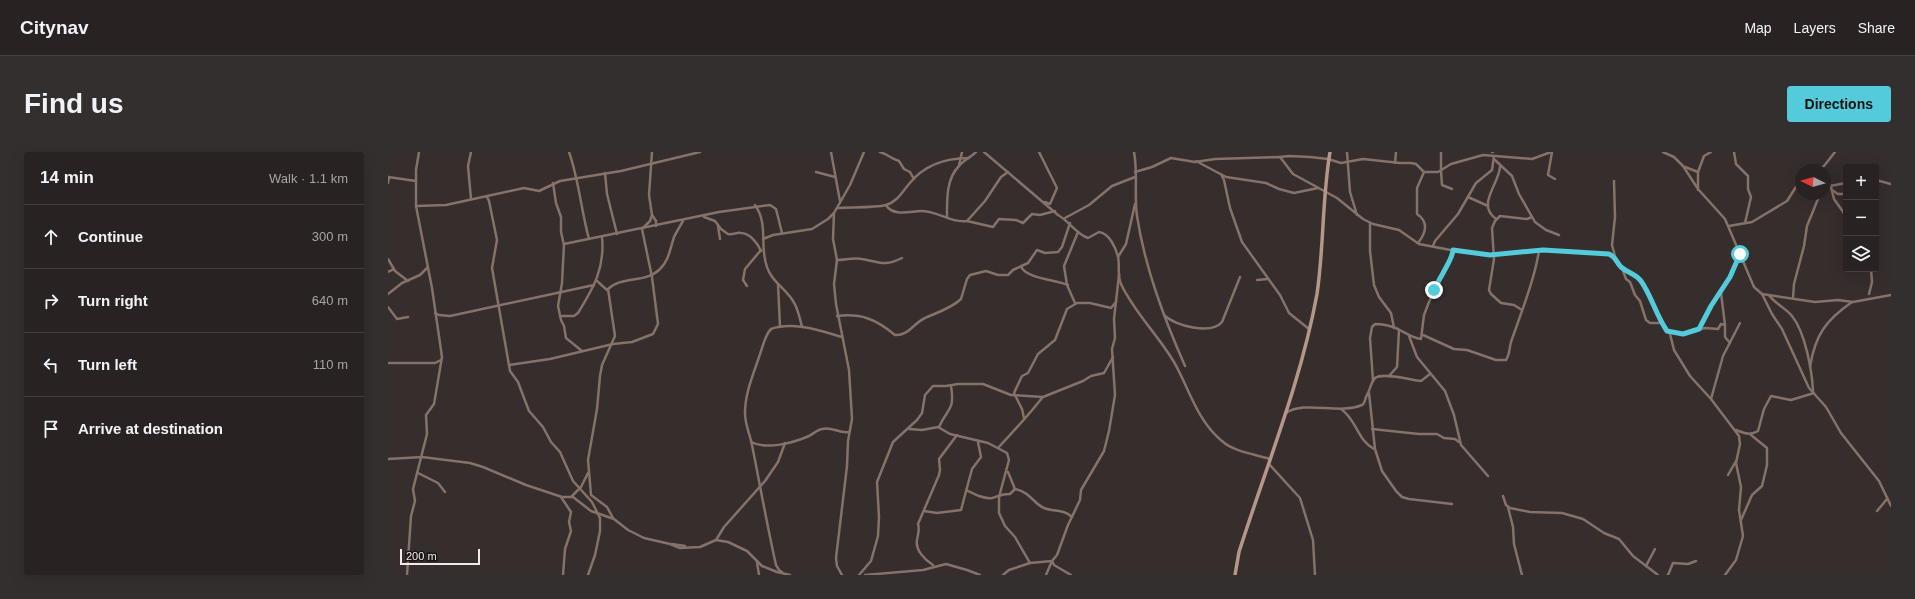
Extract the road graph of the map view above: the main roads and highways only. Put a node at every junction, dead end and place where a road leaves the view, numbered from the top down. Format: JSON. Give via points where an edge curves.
{"nodes":[{"id":1,"x":1330,"y":152,"type":"edge"},
{"id":2,"x":1235,"y":575,"type":"edge"}],
"edges":[{"from":1,"to":2,"type":"main road","via":[[1317,294],[1284,414],[1239,552]]}]}
